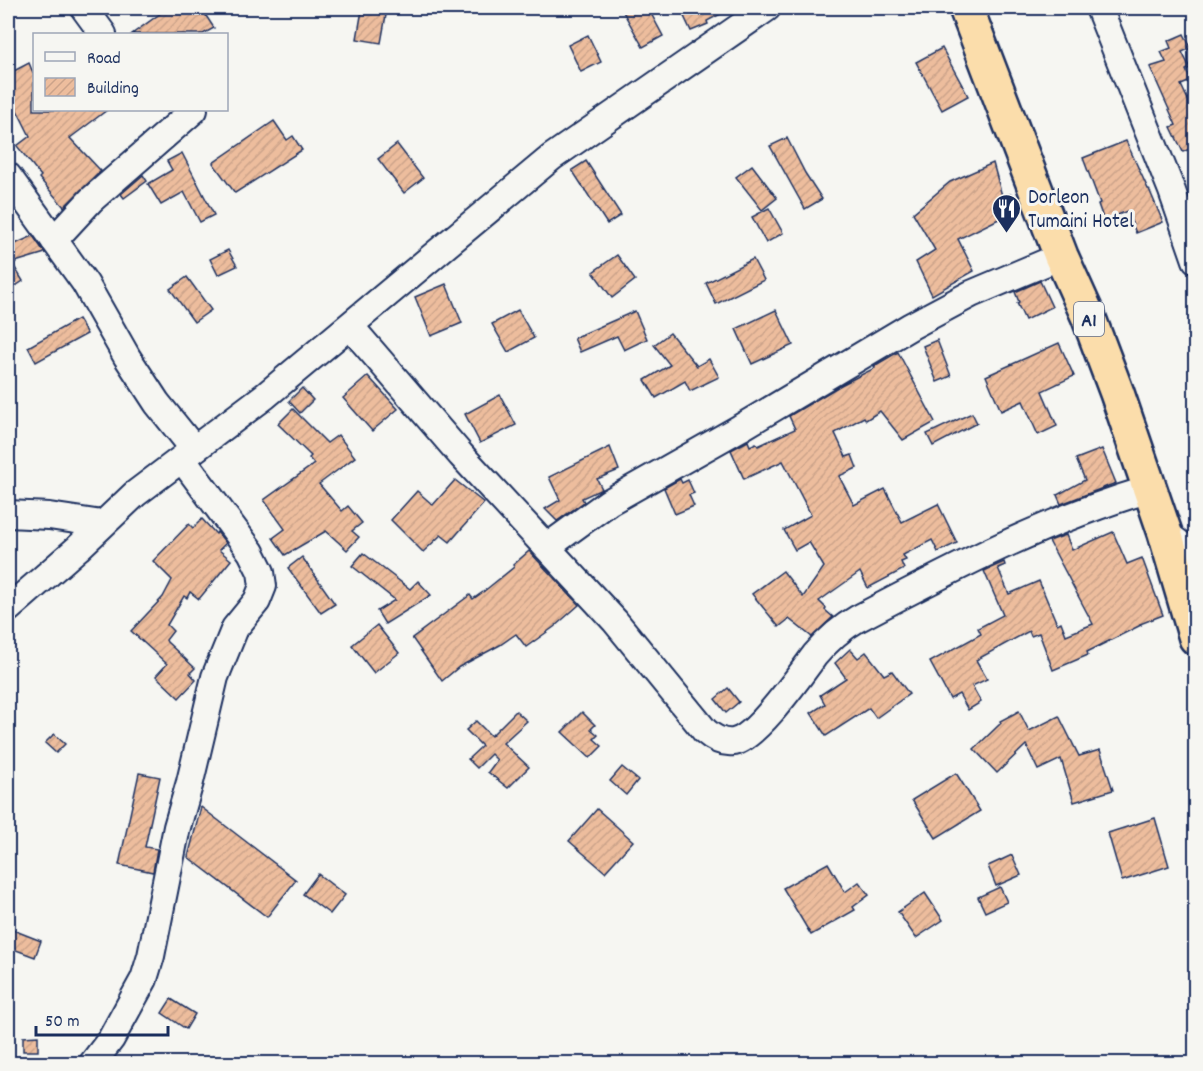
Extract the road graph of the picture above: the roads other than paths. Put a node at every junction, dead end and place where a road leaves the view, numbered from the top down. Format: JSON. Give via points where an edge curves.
{"nodes":[{"id":1,"x":84,"y":8,"type":"edge"},
{"id":2,"x":767,"y":8,"type":"edge"},
{"id":3,"x":966,"y":8,"type":"edge"},
{"id":4,"x":1099,"y":8,"type":"edge"},
{"id":5,"x":102,"y":33,"type":"edge"},
{"id":6,"x":193,"y":111,"type":"edge"},
{"id":7,"x":8,"y":176,"type":"edge"},
{"id":8,"x":54,"y":240,"type":"junction"},
{"id":9,"x":1061,"y":256,"type":"junction"},
{"id":10,"x":1196,"y":260,"type":"edge"},
{"id":11,"x":350,"y":326,"type":"junction"},
{"id":12,"x":188,"y":454,"type":"junction"},
{"id":13,"x":1150,"y":489,"type":"junction"},
{"id":14,"x":8,"y":514,"type":"edge"},
{"id":15,"x":102,"y":524,"type":"junction"},
{"id":16,"x":1165,"y":533,"type":"junction"},
{"id":17,"x":547,"y":547,"type":"junction"},
{"id":18,"x":1196,"y":556,"type":"edge"},
{"id":19,"x":8,"y":609,"type":"edge"},
{"id":20,"x":1196,"y":638,"type":"edge"},
{"id":21,"x":92,"y":1064,"type":"edge"}],
"edges":[{"from":1,"to":5,"type":"street"},
{"from":2,"to":11,"type":"street","via":[[552,157]]},
{"from":3,"to":9,"type":"highway","number":"A1"},
{"from":4,"to":10,"type":"street"},
{"from":6,"to":8,"type":"street","via":[[91,200]]},
{"from":7,"to":8,"type":"street"},
{"from":8,"to":12,"type":"street","via":[[85,282]]},
{"from":9,"to":13,"type":"highway","number":"A1","via":[[1088,316]]},
{"from":9,"to":17,"type":"street","via":[[971,294],[911,326],[609,502]]},
{"from":11,"to":12,"type":"street"},
{"from":11,"to":17,"type":"street"},
{"from":12,"to":15,"type":"street"},
{"from":12,"to":21,"type":"street","via":[[250,552],[261,572],[263,586],[257,601],[235,628],[215,677],[144,979],[111,1039]]},
{"from":13,"to":16,"type":"highway","number":"A1"},
{"from":13,"to":17,"type":"street","via":[[1026,534],[857,619],[817,653],[790,689],[747,734],[732,742],[719,741],[705,731],[628,636]]},
{"from":14,"to":15,"type":"street"},
{"from":15,"to":19,"type":"street"},
{"from":16,"to":18,"type":"street"},
{"from":16,"to":20,"type":"highway","number":"A1"}]}
